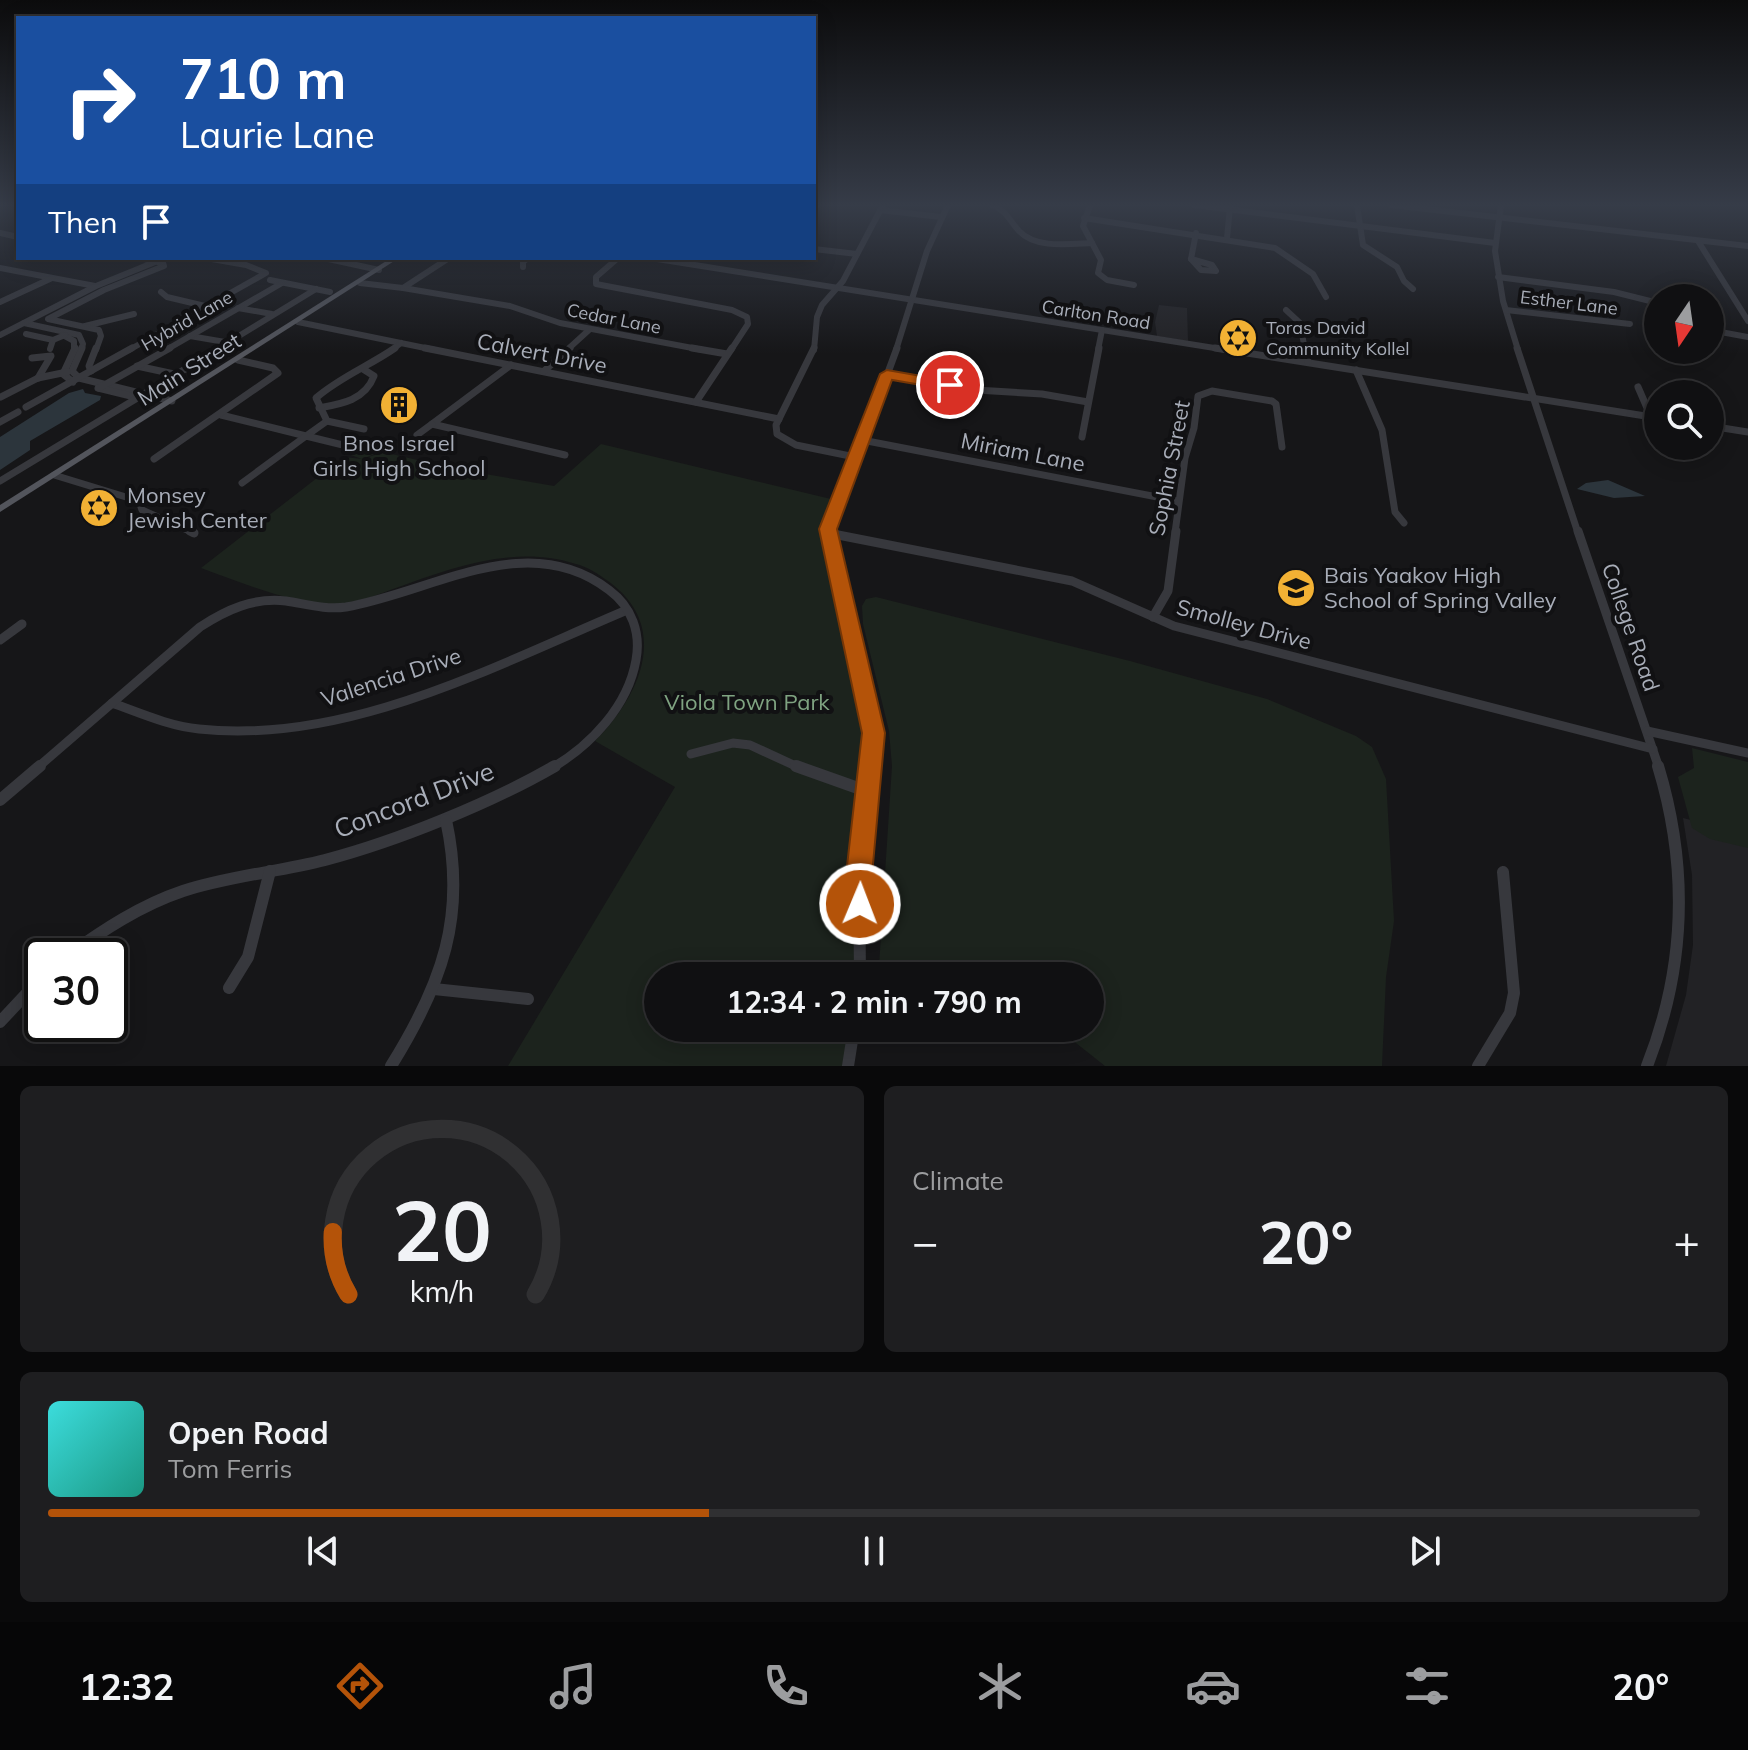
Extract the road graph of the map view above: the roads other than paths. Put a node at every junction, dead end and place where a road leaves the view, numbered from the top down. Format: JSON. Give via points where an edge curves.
{"nodes":[{"id":1,"x":857,"y":254,"type":"edge"},
{"id":2,"x":929,"y":255,"type":"edge"},
{"id":3,"x":1098,"y":255,"type":"edge"},
{"id":4,"x":1192,"y":255,"type":"edge"},
{"id":5,"x":1290,"y":255,"type":"edge"},
{"id":6,"x":1378,"y":255,"type":"edge"},
{"id":7,"x":1496,"y":255,"type":"edge"},
{"id":8,"x":1707,"y":255,"type":"edge"},
{"id":9,"x":1191,"y":259,"type":"dead end"},
{"id":10,"x":160,"y":260,"type":"edge"},
{"id":11,"x":217,"y":260,"type":"edge"},
{"id":12,"x":333,"y":260,"type":"edge"},
{"id":13,"x":393,"y":260,"type":"edge"},
{"id":14,"x":446,"y":260,"type":"edge"},
{"id":15,"x":526,"y":260,"type":"edge"},
{"id":16,"x":616,"y":260,"type":"edge"},
{"id":17,"x":663,"y":260,"type":"edge"},
{"id":18,"x":523,"y":267,"type":"dead end"},
{"id":19,"x":0,"y":268,"type":"edge"},
{"id":20,"x":379,"y":270,"type":"junction"},
{"id":21,"x":1498,"y":277,"type":"junction"},
{"id":22,"x":52,"y":278,"type":"junction"},
{"id":23,"x":270,"y":280,"type":"dead end"},
{"id":24,"x":282,"y":283,"type":"junction"},
{"id":25,"x":360,"y":283,"type":"junction"},
{"id":26,"x":1134,"y":285,"type":"dead end"},
{"id":27,"x":96,"y":286,"type":"junction"},
{"id":28,"x":403,"y":288,"type":"junction"},
{"id":29,"x":838,"y":288,"type":"junction"},
{"id":30,"x":316,"y":289,"type":"junction"},
{"id":31,"x":1413,"y":289,"type":"dead end"},
{"id":32,"x":161,"y":292,"type":"dead end"},
{"id":33,"x":330,"y":292,"type":"dead end"},
{"id":34,"x":1326,"y":297,"type":"dead end"},
{"id":35,"x":68,"y":300,"type":"junction"},
{"id":36,"x":914,"y":300,"type":"junction"},
{"id":37,"x":1644,"y":300,"type":"edge"},
{"id":38,"x":0,"y":302,"type":"edge"},
{"id":39,"x":79,"y":302,"type":"junction"},
{"id":40,"x":206,"y":306,"type":"junction"},
{"id":41,"x":237,"y":308,"type":"junction"},
{"id":42,"x":1286,"y":310,"type":"dead end"},
{"id":43,"x":1506,"y":310,"type":"junction"},
{"id":44,"x":134,"y":314,"type":"dead end"},
{"id":45,"x":273,"y":314,"type":"junction"},
{"id":46,"x":1748,"y":321,"type":"edge"},
{"id":47,"x":298,"y":322,"type":"junction"},
{"id":48,"x":26,"y":324,"type":"junction"},
{"id":49,"x":1630,"y":324,"type":"dead end"},
{"id":50,"x":87,"y":325,"type":"junction"},
{"id":51,"x":590,"y":329,"type":"junction"},
{"id":52,"x":1102,"y":330,"type":"junction"},
{"id":53,"x":1724,"y":333,"type":"edge"},
{"id":54,"x":26,"y":334,"type":"dead end"},
{"id":55,"x":68,"y":334,"type":"junction"},
{"id":56,"x":0,"y":335,"type":"edge"},
{"id":57,"x":190,"y":336,"type":"junction"},
{"id":58,"x":1748,"y":337,"type":"edge"},
{"id":59,"x":53,"y":340,"type":"junction"},
{"id":60,"x":226,"y":343,"type":"junction"},
{"id":61,"x":401,"y":343,"type":"junction"},
{"id":62,"x":50,"y":349,"type":"dead end"},
{"id":63,"x":727,"y":354,"type":"junction"},
{"id":64,"x":32,"y":358,"type":"dead end"},
{"id":65,"x":238,"y":360,"type":"junction"},
{"id":66,"x":1308,"y":362,"type":"junction"},
{"id":67,"x":511,"y":365,"type":"junction"},
{"id":68,"x":137,"y":366,"type":"junction"},
{"id":69,"x":363,"y":369,"type":"junction"},
{"id":70,"x":1356,"y":370,"type":"junction"},
{"id":71,"x":72,"y":371,"type":"junction"},
{"id":72,"x":91,"y":371,"type":"junction"},
{"id":73,"x":544,"y":371,"type":"junction"},
{"id":74,"x":63,"y":374,"type":"junction"},
{"id":75,"x":174,"y":374,"type":"junction"},
{"id":76,"x":887,"y":374,"type":"junction"},
{"id":77,"x":38,"y":378,"type":"junction"},
{"id":78,"x":75,"y":380,"type":"junction"},
{"id":79,"x":103,"y":386,"type":"junction"},
{"id":80,"x":1638,"y":387,"type":"dead end"},
{"id":81,"x":141,"y":395,"type":"junction"},
{"id":82,"x":1,"y":397,"type":"edge"},
{"id":83,"x":1644,"y":398,"type":"edge"},
{"id":84,"x":1536,"y":399,"type":"junction"},
{"id":85,"x":169,"y":400,"type":"junction"},
{"id":86,"x":696,"y":402,"type":"junction"},
{"id":87,"x":1088,"y":402,"type":"junction"},
{"id":88,"x":26,"y":407,"type":"dead end"},
{"id":89,"x":319,"y":408,"type":"junction"},
{"id":90,"x":18,"y":412,"type":"dead end"},
{"id":91,"x":221,"y":415,"type":"junction"},
{"id":92,"x":1644,"y":415,"type":"edge"},
{"id":93,"x":779,"y":419,"type":"junction"},
{"id":94,"x":327,"y":421,"type":"junction"},
{"id":95,"x":0,"y":422,"type":"edge"},
{"id":96,"x":432,"y":424,"type":"junction"},
{"id":97,"x":1724,"y":428,"type":"edge"},
{"id":98,"x":364,"y":429,"type":"dead end"},
{"id":99,"x":1748,"y":432,"type":"edge"},
{"id":100,"x":417,"y":435,"type":"dead end"},
{"id":101,"x":306,"y":436,"type":"junction"},
{"id":102,"x":1082,"y":437,"type":"dead end"},
{"id":103,"x":862,"y":440,"type":"junction"},
{"id":104,"x":347,"y":446,"type":"dead end"},
{"id":105,"x":1282,"y":447,"type":"dead end"},
{"id":106,"x":565,"y":455,"type":"dead end"},
{"id":107,"x":855,"y":457,"type":"junction"},
{"id":108,"x":154,"y":459,"type":"dead end"},
{"id":109,"x":54,"y":475,"type":"junction"},
{"id":110,"x":0,"y":481,"type":"edge"},
{"id":111,"x":242,"y":483,"type":"dead end"},
{"id":112,"x":1178,"y":501,"type":"junction"},
{"id":113,"x":5,"y":502,"type":"edge"},
{"id":114,"x":0,"y":509,"type":"edge"},
{"id":115,"x":1404,"y":523,"type":"dead end"},
{"id":116,"x":194,"y":533,"type":"dead end"},
{"id":117,"x":828,"y":533,"type":"junction"},
{"id":118,"x":627,"y":610,"type":"junction"},
{"id":119,"x":1153,"y":617,"type":"junction"},
{"id":120,"x":22,"y":624,"type":"dead end"},
{"id":121,"x":0,"y":640,"type":"edge"},
{"id":122,"x":112,"y":703,"type":"junction"},
{"id":123,"x":1647,"y":731,"type":"junction"},
{"id":124,"x":1653,"y":749,"type":"junction"},
{"id":125,"x":1748,"y":753,"type":"edge"},
{"id":126,"x":691,"y":754,"type":"dead end"},
{"id":127,"x":869,"y":792,"type":"junction"},
{"id":128,"x":0,"y":800,"type":"edge"},
{"id":129,"x":446,"y":820,"type":"junction"},
{"id":130,"x":270,"y":871,"type":"junction"},
{"id":131,"x":1503,"y":872,"type":"dead end"},
{"id":132,"x":92,"y":938,"type":"edge"},
{"id":133,"x":860,"y":962,"type":"edge"},
{"id":134,"x":229,"y":988,"type":"dead end"},
{"id":135,"x":434,"y":989,"type":"junction"},
{"id":136,"x":24,"y":992,"type":"edge"},
{"id":137,"x":528,"y":999,"type":"dead end"},
{"id":138,"x":5,"y":1007,"type":"edge"},
{"id":139,"x":0,"y":1022,"type":"edge"},
{"id":140,"x":852,"y":1042,"type":"edge"},
{"id":141,"x":391,"y":1066,"type":"edge"},
{"id":142,"x":848,"y":1066,"type":"edge"},
{"id":143,"x":1478,"y":1066,"type":"edge"},
{"id":144,"x":1647,"y":1066,"type":"edge"}],
"edges":[{"from":1,"to":29,"type":"street"},
{"from":2,"to":36,"type":"street"},
{"from":3,"to":26,"type":"street","via":[[1100,276]]},
{"from":4,"to":9,"type":"street"},
{"from":5,"to":34,"type":"street","via":[[1322,283]]},
{"from":6,"to":31,"type":"street","via":[[1397,267]]},
{"from":7,"to":21,"type":"street","name":"College Road"},
{"from":8,"to":46,"type":"street"},
{"from":10,"to":27,"type":"street"},
{"from":10,"to":39,"type":"street","via":[[164,266]]},
{"from":11,"to":40,"type":"street","via":[[266,273]]},
{"from":12,"to":20,"type":"street"},
{"from":13,"to":20,"type":"main road","name":"Main Street"},
{"from":14,"to":28,"type":"street"},
{"from":15,"to":18,"type":"street"},
{"from":16,"to":63,"type":"street","via":[[596,277],[596,284],[744,315],[748,324]]},
{"from":17,"to":29,"type":"street","name":"Carlton Road"},
{"from":19,"to":22,"type":"street"},
{"from":20,"to":25,"type":"main road","name":"Main Street"},
{"from":21,"to":37,"type":"street"},
{"from":21,"to":43,"type":"street","name":"College Road"},
{"from":22,"to":27,"type":"street"},
{"from":22,"to":38,"type":"street"},
{"from":23,"to":24,"type":"street"},
{"from":24,"to":30,"type":"street"},
{"from":24,"to":41,"type":"street","name":"Hybrid Lane"},
{"from":25,"to":28,"type":"street","name":"Cedar Lane"},
{"from":25,"to":47,"type":"main road","name":"Main Street"},
{"from":27,"to":35,"type":"street"},
{"from":28,"to":51,"type":"street","name":"Cedar Lane","via":[[510,306]]},
{"from":29,"to":36,"type":"street","name":"Carlton Road"},
{"from":29,"to":93,"type":"street","via":[[822,305],[814,350]]},
{"from":30,"to":33,"type":"street"},
{"from":30,"to":45,"type":"street"},
{"from":32,"to":40,"type":"street"},
{"from":35,"to":39,"type":"street"},
{"from":35,"to":48,"type":"street"},
{"from":36,"to":52,"type":"street","name":"Carlton Road"},
{"from":36,"to":76,"type":"street"},
{"from":39,"to":50,"type":"street","via":[[48,319]]},
{"from":40,"to":72,"type":"street"},
{"from":41,"to":45,"type":"street"},
{"from":41,"to":57,"type":"street","name":"Hybrid Lane"},
{"from":42,"to":66,"type":"street","via":[[1300,323]]},
{"from":43,"to":49,"type":"street","name":"Esther Lane"},
{"from":43,"to":84,"type":"street","name":"College Road"},
{"from":44,"to":50,"type":"street"},
{"from":45,"to":60,"type":"street"},
{"from":47,"to":61,"type":"street","name":"Calvert Drive"},
{"from":47,"to":65,"type":"main road","name":"Main Street"},
{"from":48,"to":55,"type":"street"},
{"from":48,"to":56,"type":"street"},
{"from":50,"to":55,"type":"street"},
{"from":50,"to":72,"type":"street","via":[[101,336]]},
{"from":51,"to":63,"type":"street","name":"Cedar Lane"},
{"from":51,"to":73,"type":"street"},
{"from":52,"to":66,"type":"street","name":"Carlton Road"},
{"from":52,"to":87,"type":"street"},
{"from":53,"to":58,"type":"street"},
{"from":54,"to":59,"type":"street"},
{"from":55,"to":59,"type":"street"},
{"from":55,"to":71,"type":"street","via":[[79,335],[83,344]]},
{"from":55,"to":74,"type":"street","via":[[75,347]]},
{"from":57,"to":60,"type":"street"},
{"from":57,"to":68,"type":"street","name":"Hybrid Lane"},
{"from":59,"to":62,"type":"street"},
{"from":60,"to":75,"type":"street"},
{"from":61,"to":67,"type":"street","name":"Calvert Drive"},
{"from":61,"to":69,"type":"street"},
{"from":63,"to":86,"type":"street"},
{"from":64,"to":77,"type":"street","via":[[51,356]]},
{"from":65,"to":85,"type":"main road","name":"Main Street"},
{"from":65,"to":91,"type":"street","via":[[278,373]]},
{"from":66,"to":70,"type":"street","name":"Carlton Road"},
{"from":67,"to":73,"type":"street","name":"Calvert Drive"},
{"from":67,"to":96,"type":"street"},
{"from":68,"to":75,"type":"street"},
{"from":68,"to":79,"type":"street","name":"Hybrid Lane"},
{"from":69,"to":89,"type":"street","via":[[319,394]]},
{"from":69,"to":89,"type":"street","via":[[374,376],[368,389],[349,401]]},
{"from":70,"to":84,"type":"street","name":"Carlton Road"},
{"from":70,"to":115,"type":"street","via":[[1378,416],[1395,512]]},
{"from":71,"to":74,"type":"street"},
{"from":71,"to":78,"type":"street"},
{"from":72,"to":78,"type":"street"},
{"from":73,"to":86,"type":"street","name":"Calvert Drive"},
{"from":74,"to":77,"type":"street"},
{"from":74,"to":78,"type":"street"},
{"from":75,"to":81,"type":"street"},
{"from":76,"to":87,"type":"street"},
{"from":76,"to":103,"type":"street"},
{"from":77,"to":82,"type":"street"},
{"from":78,"to":79,"type":"street"},
{"from":78,"to":88,"type":"street"},
{"from":79,"to":81,"type":"street"},
{"from":80,"to":83,"type":"street"},
{"from":81,"to":85,"type":"street"},
{"from":81,"to":110,"type":"street"},
{"from":84,"to":92,"type":"street","name":"Carlton Road"},
{"from":84,"to":123,"type":"street","name":"College Road"},
{"from":85,"to":109,"type":"main road","name":"Main Street"},
{"from":86,"to":93,"type":"street","name":"Calvert Drive"},
{"from":87,"to":102,"type":"street"},
{"from":89,"to":94,"type":"street"},
{"from":90,"to":95,"type":"street"},
{"from":91,"to":101,"type":"street"},
{"from":91,"to":108,"type":"street"},
{"from":93,"to":107,"type":"street","via":[[777,434],[790,443]]},
{"from":94,"to":98,"type":"street"},
{"from":94,"to":101,"type":"street"},
{"from":96,"to":100,"type":"street"},
{"from":96,"to":106,"type":"street"},
{"from":97,"to":99,"type":"street"},
{"from":101,"to":104,"type":"street"},
{"from":101,"to":111,"type":"street"},
{"from":103,"to":107,"type":"street"},
{"from":103,"to":112,"type":"street","name":"Miriam Lane"},
{"from":105,"to":112,"type":"street","name":"Sophia Street","via":[[1272,401],[1204,392],[1196,401]]},
{"from":107,"to":117,"type":"street"},
{"from":109,"to":113,"type":"main road","name":"Main Street"},
{"from":109,"to":116,"type":"street","via":[[139,501],[142,510]]},
{"from":112,"to":119,"type":"street","name":"Sophia Street","via":[[1168,591]]},
{"from":113,"to":114,"type":"main road","name":"Main Street"},
{"from":117,"to":119,"type":"street","name":"Smolley Drive","via":[[1072,581]]},
{"from":117,"to":127,"type":"street","via":[[874,733]]},
{"from":118,"to":122,"type":"street","name":"Valencia Drive","via":[[371,710],[308,725],[246,732],[198,729]]},
{"from":118,"to":122,"type":"street","via":[[612,591],[584,574],[560,566],[509,563],[479,566],[342,607],[258,601],[200,627]]},
{"from":118,"to":129,"type":"street","name":"Concord Drive","via":[[637,634],[634,674],[604,724],[537,778]]},
{"from":119,"to":124,"type":"street","name":"Smolley Drive"},
{"from":120,"to":121,"type":"street"},
{"from":122,"to":128,"type":"street"},
{"from":123,"to":124,"type":"street","name":"College Road"},
{"from":123,"to":125,"type":"street"},
{"from":124,"to":144,"type":"street","name":"College Road","via":[[1674,828],[1681,913],[1672,988]]},
{"from":126,"to":127,"type":"street","via":[[733,743],[750,745]]},
{"from":127,"to":133,"type":"street","via":[[859,875]]},
{"from":129,"to":130,"type":"street","name":"Concord Drive","via":[[382,844]]},
{"from":129,"to":135,"type":"street","via":[[455,866],[453,919]]},
{"from":130,"to":132,"type":"street","name":"Concord Drive","via":[[199,886],[145,906]]},
{"from":130,"to":134,"type":"street","via":[[248,957]]},
{"from":131,"to":143,"type":"street","via":[[1513,1003]]},
{"from":135,"to":137,"type":"street"},
{"from":135,"to":141,"type":"street"},
{"from":136,"to":138,"type":"street"},
{"from":138,"to":139,"type":"street"},
{"from":140,"to":142,"type":"street"}]}
